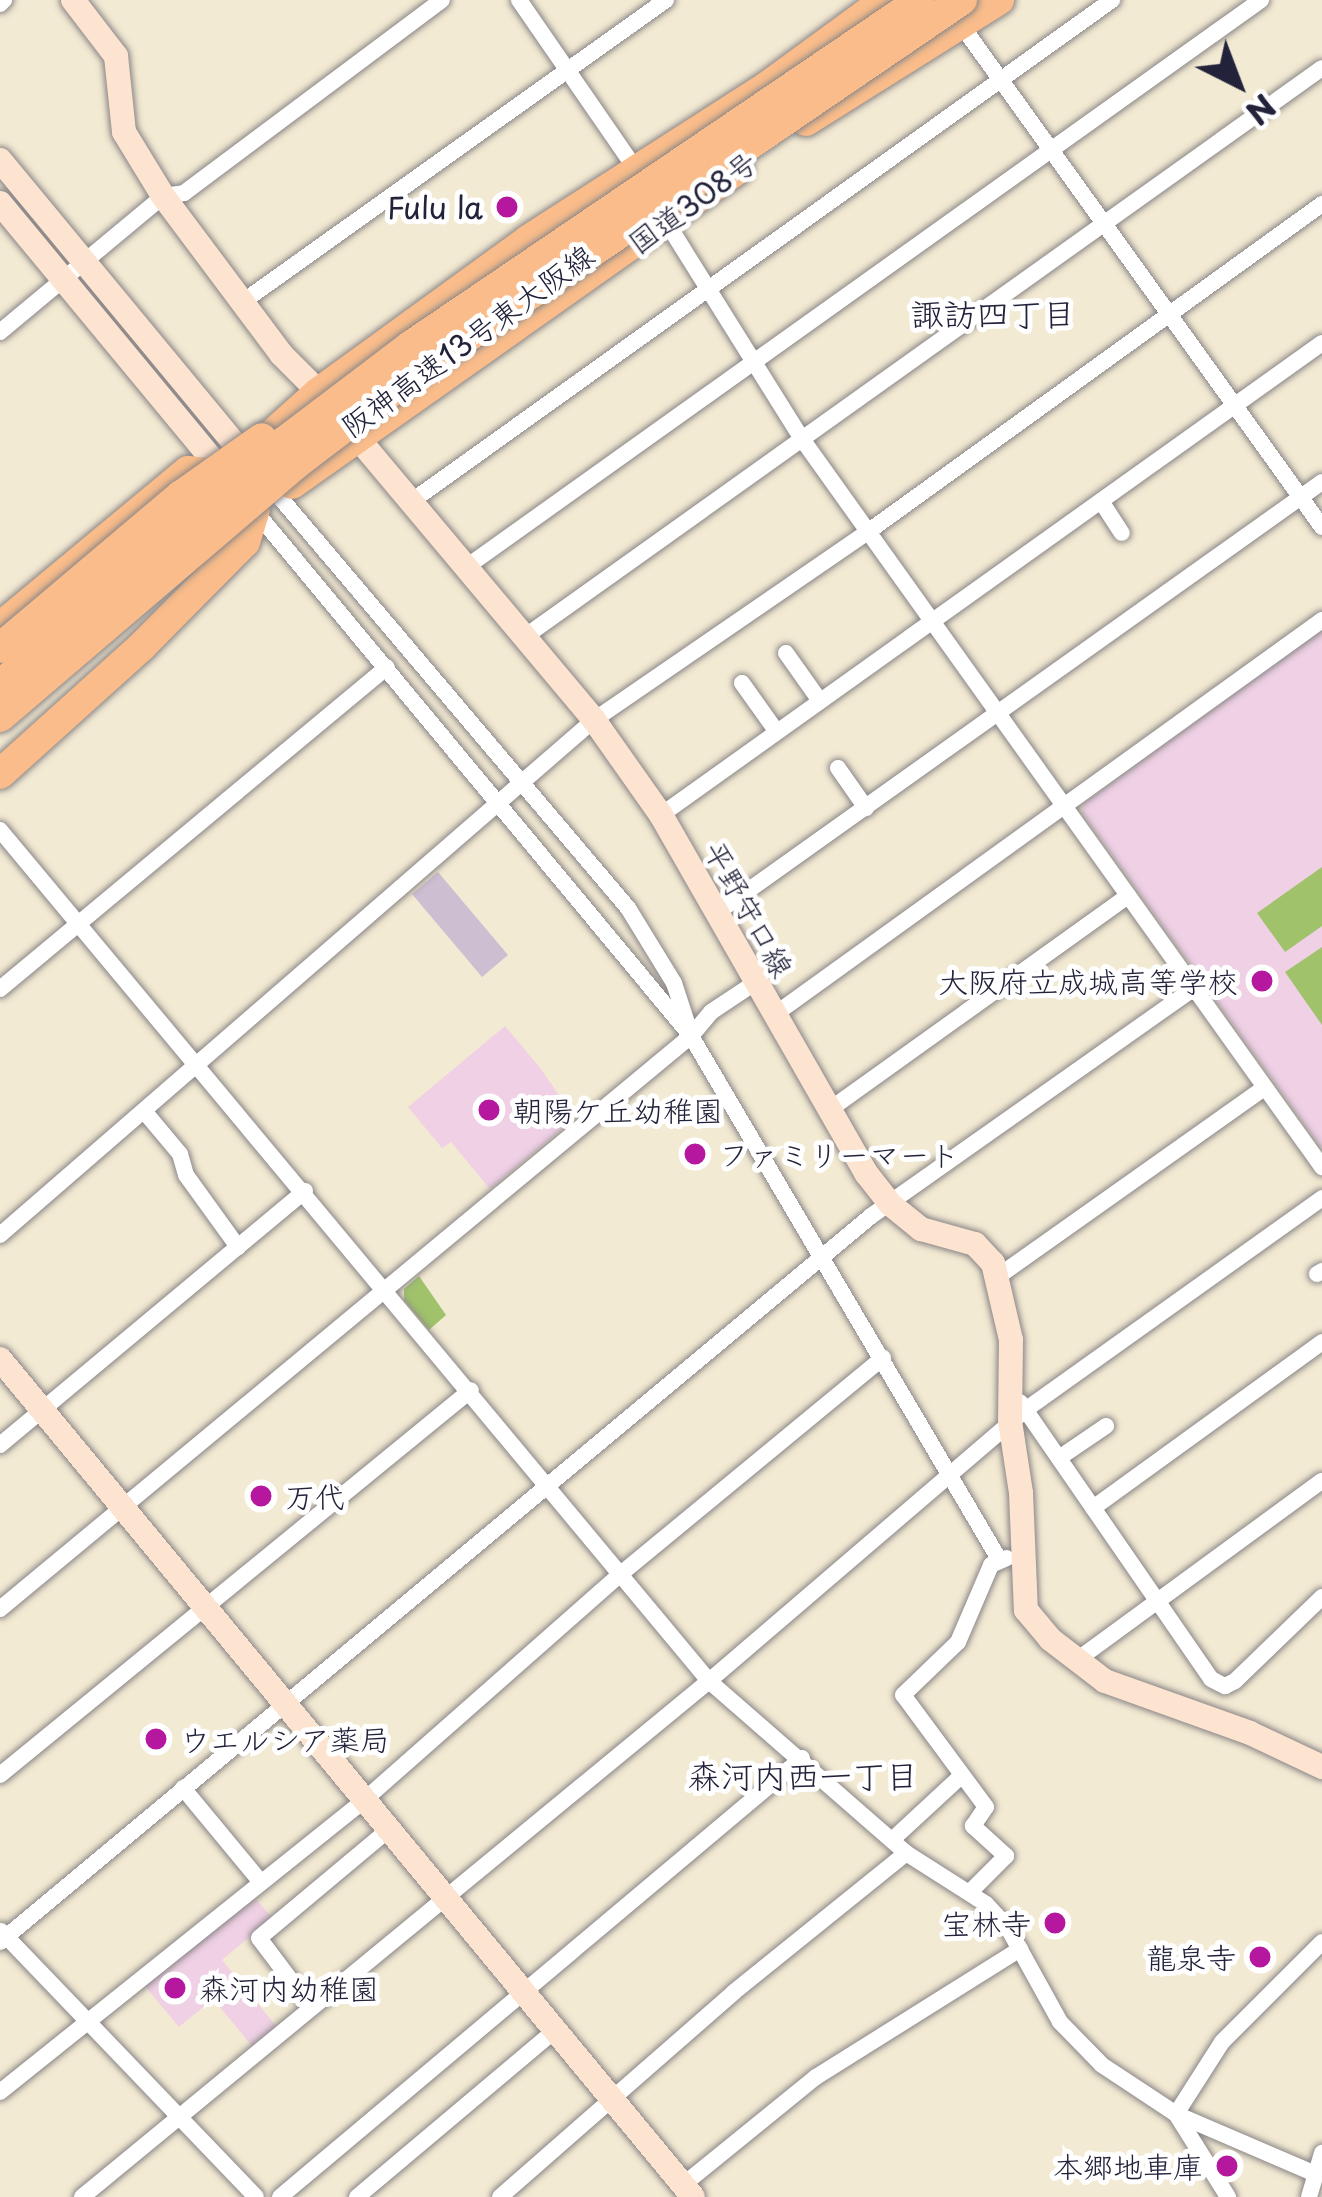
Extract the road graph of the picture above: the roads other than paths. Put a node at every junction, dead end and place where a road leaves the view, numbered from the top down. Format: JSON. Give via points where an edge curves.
{"nodes":[{"id":1,"x":74,"y":0,"type":"edge"},
{"id":2,"x":442,"y":0,"type":"edge"},
{"id":3,"x":519,"y":0,"type":"edge"},
{"id":4,"x":666,"y":0,"type":"edge"},
{"id":5,"x":885,"y":0,"type":"edge"},
{"id":6,"x":920,"y":0,"type":"edge"},
{"id":7,"x":999,"y":0,"type":"edge"},
{"id":8,"x":1112,"y":0,"type":"edge"},
{"id":9,"x":1261,"y":0,"type":"edge"},
{"id":10,"x":962,"y":13,"type":"edge"},
{"id":11,"x":1322,"y":68,"type":"edge"},
{"id":12,"x":567,"y":69,"type":"junction"},
{"id":13,"x":1000,"y":79,"type":"junction"},
{"id":14,"x":1051,"y":150,"type":"junction"},
{"id":15,"x":0,"y":160,"type":"edge"},
{"id":16,"x":638,"y":170,"type":"junction"},
{"id":17,"x":163,"y":196,"type":"junction"},
{"id":18,"x":0,"y":203,"type":"edge"},
{"id":19,"x":1322,"y":204,"type":"edge"},
{"id":20,"x":591,"y":221,"type":"junction"},
{"id":21,"x":666,"y":222,"type":"junction"},
{"id":22,"x":1102,"y":227,"type":"junction"},
{"id":23,"x":85,"y":262,"type":"junction"},
{"id":24,"x":62,"y":278,"type":"junction"},
{"id":25,"x":708,"y":289,"type":"junction"},
{"id":26,"x":241,"y":303,"type":"junction"},
{"id":27,"x":1168,"y":314,"type":"junction"},
{"id":28,"x":0,"y":332,"type":"edge"},
{"id":29,"x":1320,"y":347,"type":"edge"},
{"id":30,"x":754,"y":363,"type":"junction"},
{"id":31,"x":425,"y":366,"type":"junction"},
{"id":32,"x":320,"y":392,"type":"junction"},
{"id":33,"x":1234,"y":405,"type":"junction"},
{"id":34,"x":802,"y":439,"type":"junction"},
{"id":35,"x":357,"y":440,"type":"junction"},
{"id":36,"x":236,"y":466,"type":"junction"},
{"id":37,"x":1322,"y":482,"type":"edge"},
{"id":38,"x":1301,"y":497,"type":"junction"},
{"id":39,"x":412,"y":501,"type":"junction"},
{"id":40,"x":1100,"y":501,"type":"junction"},
{"id":41,"x":266,"y":502,"type":"junction"},
{"id":42,"x":1322,"y":527,"type":"edge"},
{"id":43,"x":868,"y":530,"type":"junction"},
{"id":44,"x":1123,"y":533,"type":"dead end"},
{"id":45,"x":465,"y":568,"type":"junction"},
{"id":46,"x":1322,"y":620,"type":"edge"},
{"id":47,"x":932,"y":621,"type":"junction"},
{"id":48,"x":0,"y":627,"type":"edge"},
{"id":49,"x":523,"y":638,"type":"junction"},
{"id":50,"x":0,"y":648,"type":"edge"},
{"id":51,"x":786,"y":653,"type":"dead end"},
{"id":52,"x":386,"y":667,"type":"junction"},
{"id":53,"x":0,"y":680,"type":"edge"},
{"id":54,"x":742,"y":683,"type":"dead end"},
{"id":55,"x":820,"y":701,"type":"junction"},
{"id":56,"x":997,"y":713,"type":"junction"},
{"id":57,"x":0,"y":717,"type":"edge"},
{"id":58,"x":594,"y":720,"type":"junction"},
{"id":59,"x":0,"y":730,"type":"edge"},
{"id":60,"x":777,"y":732,"type":"junction"},
{"id":61,"x":0,"y":757,"type":"edge"},
{"id":62,"x":838,"y":768,"type":"dead end"},
{"id":63,"x":0,"y":774,"type":"edge"},
{"id":64,"x":521,"y":782,"type":"junction"},
{"id":65,"x":498,"y":803,"type":"junction"},
{"id":66,"x":1063,"y":804,"type":"junction"},
{"id":67,"x":866,"y":808,"type":"junction"},
{"id":68,"x":661,"y":815,"type":"junction"},
{"id":69,"x":0,"y":830,"type":"edge"},
{"id":70,"x":1128,"y":896,"type":"junction"},
{"id":71,"x":718,"y":912,"type":"junction"},
{"id":72,"x":78,"y":924,"type":"junction"},
{"id":73,"x":756,"y":982,"type":"junction"},
{"id":74,"x":0,"y":988,"type":"edge"},
{"id":75,"x":1194,"y":988,"type":"junction"},
{"id":76,"x":774,"y":1015,"type":"junction"},
{"id":77,"x":692,"y":1036,"type":"junction"},
{"id":78,"x":196,"y":1066,"type":"junction"},
{"id":79,"x":1264,"y":1088,"type":"junction"},
{"id":80,"x":829,"y":1110,"type":"junction"},
{"id":81,"x":143,"y":1111,"type":"junction"},
{"id":82,"x":1322,"y":1167,"type":"edge"},
{"id":83,"x":305,"y":1191,"type":"junction"},
{"id":84,"x":1322,"y":1198,"type":"edge"},
{"id":85,"x":890,"y":1204,"type":"junction"},
{"id":86,"x":0,"y":1235,"type":"edge"},
{"id":87,"x":238,"y":1247,"type":"junction"},
{"id":88,"x":819,"y":1258,"type":"junction"},
{"id":89,"x":1000,"y":1275,"type":"junction"},
{"id":90,"x":383,"y":1290,"type":"junction"},
{"id":91,"x":1322,"y":1342,"type":"edge"},
{"id":92,"x":883,"y":1358,"type":"junction"},
{"id":93,"x":0,"y":1359,"type":"edge"},
{"id":94,"x":471,"y":1390,"type":"junction"},
{"id":95,"x":43,"y":1409,"type":"junction"},
{"id":96,"x":1018,"y":1416,"type":"junction"},
{"id":97,"x":1106,"y":1426,"type":"dead end"},
{"id":98,"x":0,"y":1445,"type":"edge"},
{"id":99,"x":1059,"y":1458,"type":"junction"},
{"id":100,"x":951,"y":1471,"type":"junction"},
{"id":101,"x":1322,"y":1481,"type":"edge"},
{"id":102,"x":546,"y":1485,"type":"junction"},
{"id":103,"x":119,"y":1508,"type":"junction"},
{"id":104,"x":1093,"y":1508,"type":"junction"},
{"id":105,"x":1010,"y":1557,"type":"junction"},
{"id":106,"x":623,"y":1572,"type":"junction"},
{"id":107,"x":1322,"y":1597,"type":"edge"},
{"id":108,"x":1158,"y":1600,"type":"junction"},
{"id":109,"x":205,"y":1607,"type":"junction"},
{"id":110,"x":0,"y":1609,"type":"edge"},
{"id":111,"x":1077,"y":1660,"type":"junction"},
{"id":112,"x":709,"y":1681,"type":"junction"},
{"id":113,"x":283,"y":1703,"type":"junction"},
{"id":114,"x":802,"y":1758,"type":"junction"},
{"id":115,"x":1322,"y":1765,"type":"edge"},
{"id":116,"x":0,"y":1775,"type":"edge"},
{"id":117,"x":962,"y":1776,"type":"junction"},
{"id":118,"x":183,"y":1788,"type":"junction"},
{"id":119,"x":362,"y":1802,"type":"junction"},
{"id":120,"x":387,"y":1831,"type":"junction"},
{"id":121,"x":900,"y":1846,"type":"junction"},
{"id":122,"x":259,"y":1880,"type":"junction"},
{"id":123,"x":970,"y":1892,"type":"junction"},
{"id":124,"x":442,"y":1898,"type":"junction"},
{"id":125,"x":2,"y":1936,"type":"edge"},
{"id":126,"x":1322,"y":1942,"type":"edge"},
{"id":127,"x":1020,"y":1949,"type":"junction"},
{"id":128,"x":520,"y":1992,"type":"junction"},
{"id":129,"x":311,"y":2007,"type":"junction"},
{"id":130,"x":88,"y":2022,"type":"junction"},
{"id":131,"x":554,"y":2031,"type":"junction"},
{"id":132,"x":0,"y":2092,"type":"edge"},
{"id":133,"x":610,"y":2098,"type":"junction"},
{"id":134,"x":1176,"y":2114,"type":"junction"},
{"id":135,"x":181,"y":2115,"type":"junction"},
{"id":136,"x":1322,"y":2153,"type":"edge"},
{"id":137,"x":1313,"y":2173,"type":"junction"},
{"id":138,"x":688,"y":2191,"type":"edge"},
{"id":139,"x":82,"y":2197,"type":"edge"},
{"id":140,"x":256,"y":2197,"type":"edge"},
{"id":141,"x":280,"y":2197,"type":"edge"},
{"id":142,"x":357,"y":2197,"type":"edge"},
{"id":143,"x":500,"y":2197,"type":"edge"},
{"id":144,"x":1228,"y":2197,"type":"edge"},
{"id":145,"x":1309,"y":2197,"type":"edge"}],
"edges":[{"from":1,"to":17,"type":"main road","name":"平野守口線","via":[[116,56],[124,132]]},
{"from":2,"to":17,"type":"street","via":[[184,193]]},
{"from":3,"to":12,"type":"street"},
{"from":4,"to":12,"type":"street"},
{"from":5,"to":16,"type":"highway","name":"国道308号"},
{"from":6,"to":20,"type":"highway","name":"阪神高速13号東大阪線","bridge":true},
{"from":7,"to":10,"type":"highway","name":"国道308号"},
{"from":8,"to":13,"type":"street"},
{"from":9,"to":14,"type":"street"},
{"from":10,"to":13,"type":"street"},
{"from":10,"to":21,"type":"highway","name":"国道308号"},
{"from":10,"to":31,"type":"highway","name":"阪神高速13号東大阪線","bridge":true},
{"from":11,"to":22,"type":"street"},
{"from":12,"to":16,"type":"street"},
{"from":12,"to":26,"type":"street"},
{"from":13,"to":14,"type":"street"},
{"from":13,"to":25,"type":"street"},
{"from":14,"to":22,"type":"street"},
{"from":14,"to":30,"type":"street"},
{"from":15,"to":23,"type":"main road"},
{"from":16,"to":21,"type":"street"},
{"from":16,"to":32,"type":"highway","name":"国道308号"},
{"from":17,"to":23,"type":"street"},
{"from":17,"to":26,"type":"main road","name":"平野守口線"},
{"from":18,"to":24,"type":"main road"},
{"from":19,"to":27,"type":"street"},
{"from":20,"to":50,"type":"highway","bridge":true,"via":[[203,478]]},
{"from":20,"to":53,"type":"highway","name":"阪神高速13号東大阪線","bridge":true,"via":[[285,441]]},
{"from":21,"to":25,"type":"street"},
{"from":21,"to":35,"type":"highway","name":"国道308号"},
{"from":22,"to":27,"type":"street"},
{"from":22,"to":34,"type":"street"},
{"from":23,"to":24,"type":"street"},
{"from":23,"to":36,"type":"main road"},
{"from":24,"to":28,"type":"street"},
{"from":24,"to":36,"type":"main road"},
{"from":25,"to":30,"type":"street"},
{"from":25,"to":39,"type":"street"},
{"from":26,"to":32,"type":"main road","name":"平野守口線"},
{"from":27,"to":33,"type":"street"},
{"from":27,"to":43,"type":"street"},
{"from":29,"to":33,"type":"street"},
{"from":30,"to":34,"type":"street"},
{"from":30,"to":45,"type":"street"},
{"from":31,"to":57,"type":"highway","name":"阪神高速13号東大阪線","bridge":true},
{"from":31,"to":61,"type":"highway","bridge":true},
{"from":32,"to":35,"type":"main road","name":"平野守口線"},
{"from":32,"to":36,"type":"highway","name":"国道308号"},
{"from":33,"to":38,"type":"street"},
{"from":33,"to":40,"type":"street"},
{"from":34,"to":43,"type":"street"},
{"from":34,"to":49,"type":"street"},
{"from":35,"to":39,"type":"main road","name":"平野守口線"},
{"from":35,"to":41,"type":"highway","name":"国道308号"},
{"from":36,"to":41,"type":"main road"},
{"from":36,"to":48,"type":"highway","via":[[188,471]]},
{"from":36,"to":53,"type":"highway","name":"国道308号"},
{"from":37,"to":38,"type":"street"},
{"from":38,"to":42,"type":"street"},
{"from":38,"to":56,"type":"street"},
{"from":39,"to":45,"type":"main road","name":"平野守口線"},
{"from":40,"to":44,"type":"street"},
{"from":40,"to":47,"type":"street"},
{"from":41,"to":52,"type":"street"},
{"from":41,"to":59,"type":"highway","name":"国道308号"},
{"from":41,"to":63,"type":"highway","via":[[245,542]]},
{"from":41,"to":64,"type":"street"},
{"from":43,"to":47,"type":"street"},
{"from":43,"to":58,"type":"street"},
{"from":45,"to":49,"type":"main road","name":"平野守口線"},
{"from":46,"to":66,"type":"street"},
{"from":47,"to":55,"type":"street"},
{"from":47,"to":56,"type":"street"},
{"from":49,"to":58,"type":"main road","name":"平野守口線"},
{"from":51,"to":55,"type":"street"},
{"from":52,"to":65,"type":"street"},
{"from":52,"to":72,"type":"street"},
{"from":54,"to":60,"type":"street"},
{"from":55,"to":60,"type":"street"},
{"from":56,"to":66,"type":"street"},
{"from":56,"to":67,"type":"street"},
{"from":58,"to":64,"type":"street"},
{"from":58,"to":68,"type":"main road","name":"平野守口線"},
{"from":60,"to":68,"type":"street"},
{"from":62,"to":67,"type":"street"},
{"from":64,"to":65,"type":"street"},
{"from":64,"to":77,"type":"street","via":[[628,908],[674,983]]},
{"from":65,"to":77,"type":"street"},
{"from":65,"to":78,"type":"street"},
{"from":66,"to":70,"type":"street"},
{"from":66,"to":76,"type":"street"},
{"from":67,"to":71,"type":"street"},
{"from":68,"to":71,"type":"main road","name":"平野守口線"},
{"from":69,"to":72,"type":"street"},
{"from":70,"to":75,"type":"street"},
{"from":70,"to":80,"type":"street"},
{"from":71,"to":73,"type":"main road","name":"平野守口線"},
{"from":72,"to":74,"type":"street"},
{"from":72,"to":78,"type":"street"},
{"from":73,"to":76,"type":"main road","name":"平野守口線"},
{"from":73,"to":77,"type":"street","via":[[711,1012]]},
{"from":75,"to":79,"type":"street"},
{"from":75,"to":85,"type":"street"},
{"from":76,"to":80,"type":"main road","name":"平野守口線"},
{"from":77,"to":88,"type":"street"},
{"from":77,"to":90,"type":"street"},
{"from":78,"to":81,"type":"street"},
{"from":78,"to":83,"type":"street"},
{"from":79,"to":82,"type":"street"},
{"from":79,"to":89,"type":"street"},
{"from":80,"to":85,"type":"main road","name":"平野守口線"},
{"from":81,"to":86,"type":"street"},
{"from":81,"to":87,"type":"street"},
{"from":83,"to":87,"type":"street"},
{"from":83,"to":90,"type":"street"},
{"from":84,"to":96,"type":"street"},
{"from":85,"to":88,"type":"street"},
{"from":85,"to":89,"type":"main road","name":"平野守口線","via":[[921,1229],[975,1244]]},
{"from":87,"to":95,"type":"street"},
{"from":88,"to":92,"type":"street"},
{"from":88,"to":102,"type":"street"},
{"from":89,"to":96,"type":"main road"},
{"from":90,"to":94,"type":"street"},
{"from":90,"to":103,"type":"street"},
{"from":91,"to":104,"type":"street"},
{"from":92,"to":100,"type":"street"},
{"from":92,"to":106,"type":"street"},
{"from":93,"to":95,"type":"main road"},
{"from":94,"to":102,"type":"street"},
{"from":94,"to":109,"type":"street"},
{"from":95,"to":98,"type":"street"},
{"from":95,"to":103,"type":"main road"},
{"from":96,"to":99,"type":"street"},
{"from":96,"to":100,"type":"street"},
{"from":96,"to":105,"type":"main road","via":[[1021,1493]]},
{"from":97,"to":99,"type":"street"},
{"from":99,"to":104,"type":"street"},
{"from":100,"to":105,"type":"street"},
{"from":100,"to":112,"type":"street"},
{"from":101,"to":108,"type":"street"},
{"from":102,"to":106,"type":"street"},
{"from":102,"to":113,"type":"street"},
{"from":103,"to":109,"type":"main road"},
{"from":103,"to":110,"type":"street"},
{"from":104,"to":108,"type":"street"},
{"from":105,"to":111,"type":"main road","via":[[1026,1610]]},
{"from":105,"to":117,"type":"street","via":[[958,1642],[903,1695]]},
{"from":106,"to":112,"type":"street"},
{"from":106,"to":119,"type":"street"},
{"from":107,"to":108,"type":"street","via":[[1226,1686],[1210,1679]]},
{"from":108,"to":111,"type":"street"},
{"from":109,"to":113,"type":"main road"},
{"from":109,"to":116,"type":"street"},
{"from":111,"to":115,"type":"main road","via":[[1125,1692]]},
{"from":112,"to":114,"type":"street"},
{"from":112,"to":124,"type":"street"},
{"from":113,"to":118,"type":"street"},
{"from":113,"to":119,"type":"main road"},
{"from":114,"to":121,"type":"street"},
{"from":114,"to":128,"type":"street"},
{"from":117,"to":121,"type":"street"},
{"from":117,"to":123,"type":"street","via":[[986,1807],[973,1826],[1006,1856]]},
{"from":118,"to":122,"type":"street"},
{"from":118,"to":125,"type":"street"},
{"from":119,"to":120,"type":"main road"},
{"from":119,"to":122,"type":"street"},
{"from":120,"to":124,"type":"main road"},
{"from":120,"to":129,"type":"street","via":[[259,1938]]},
{"from":121,"to":123,"type":"street"},
{"from":121,"to":133,"type":"street"},
{"from":122,"to":130,"type":"street"},
{"from":123,"to":127,"type":"street"},
{"from":124,"to":128,"type":"main road"},
{"from":124,"to":129,"type":"street"},
{"from":125,"to":130,"type":"street"},
{"from":126,"to":134,"type":"street","via":[[1222,2042]]},
{"from":127,"to":134,"type":"street","via":[[1060,2022],[1102,2065]]},
{"from":127,"to":138,"type":"street","via":[[816,2077]]},
{"from":128,"to":131,"type":"main road"},
{"from":128,"to":141,"type":"street"},
{"from":129,"to":135,"type":"street"},
{"from":130,"to":132,"type":"street"},
{"from":130,"to":135,"type":"street"},
{"from":131,"to":133,"type":"main road"},
{"from":131,"to":142,"type":"street"},
{"from":133,"to":138,"type":"main road"},
{"from":133,"to":143,"type":"street"},
{"from":134,"to":137,"type":"street"},
{"from":134,"to":144,"type":"street"},
{"from":135,"to":139,"type":"street"},
{"from":135,"to":140,"type":"street"},
{"from":136,"to":137,"type":"street"},
{"from":137,"to":145,"type":"street"}]}
